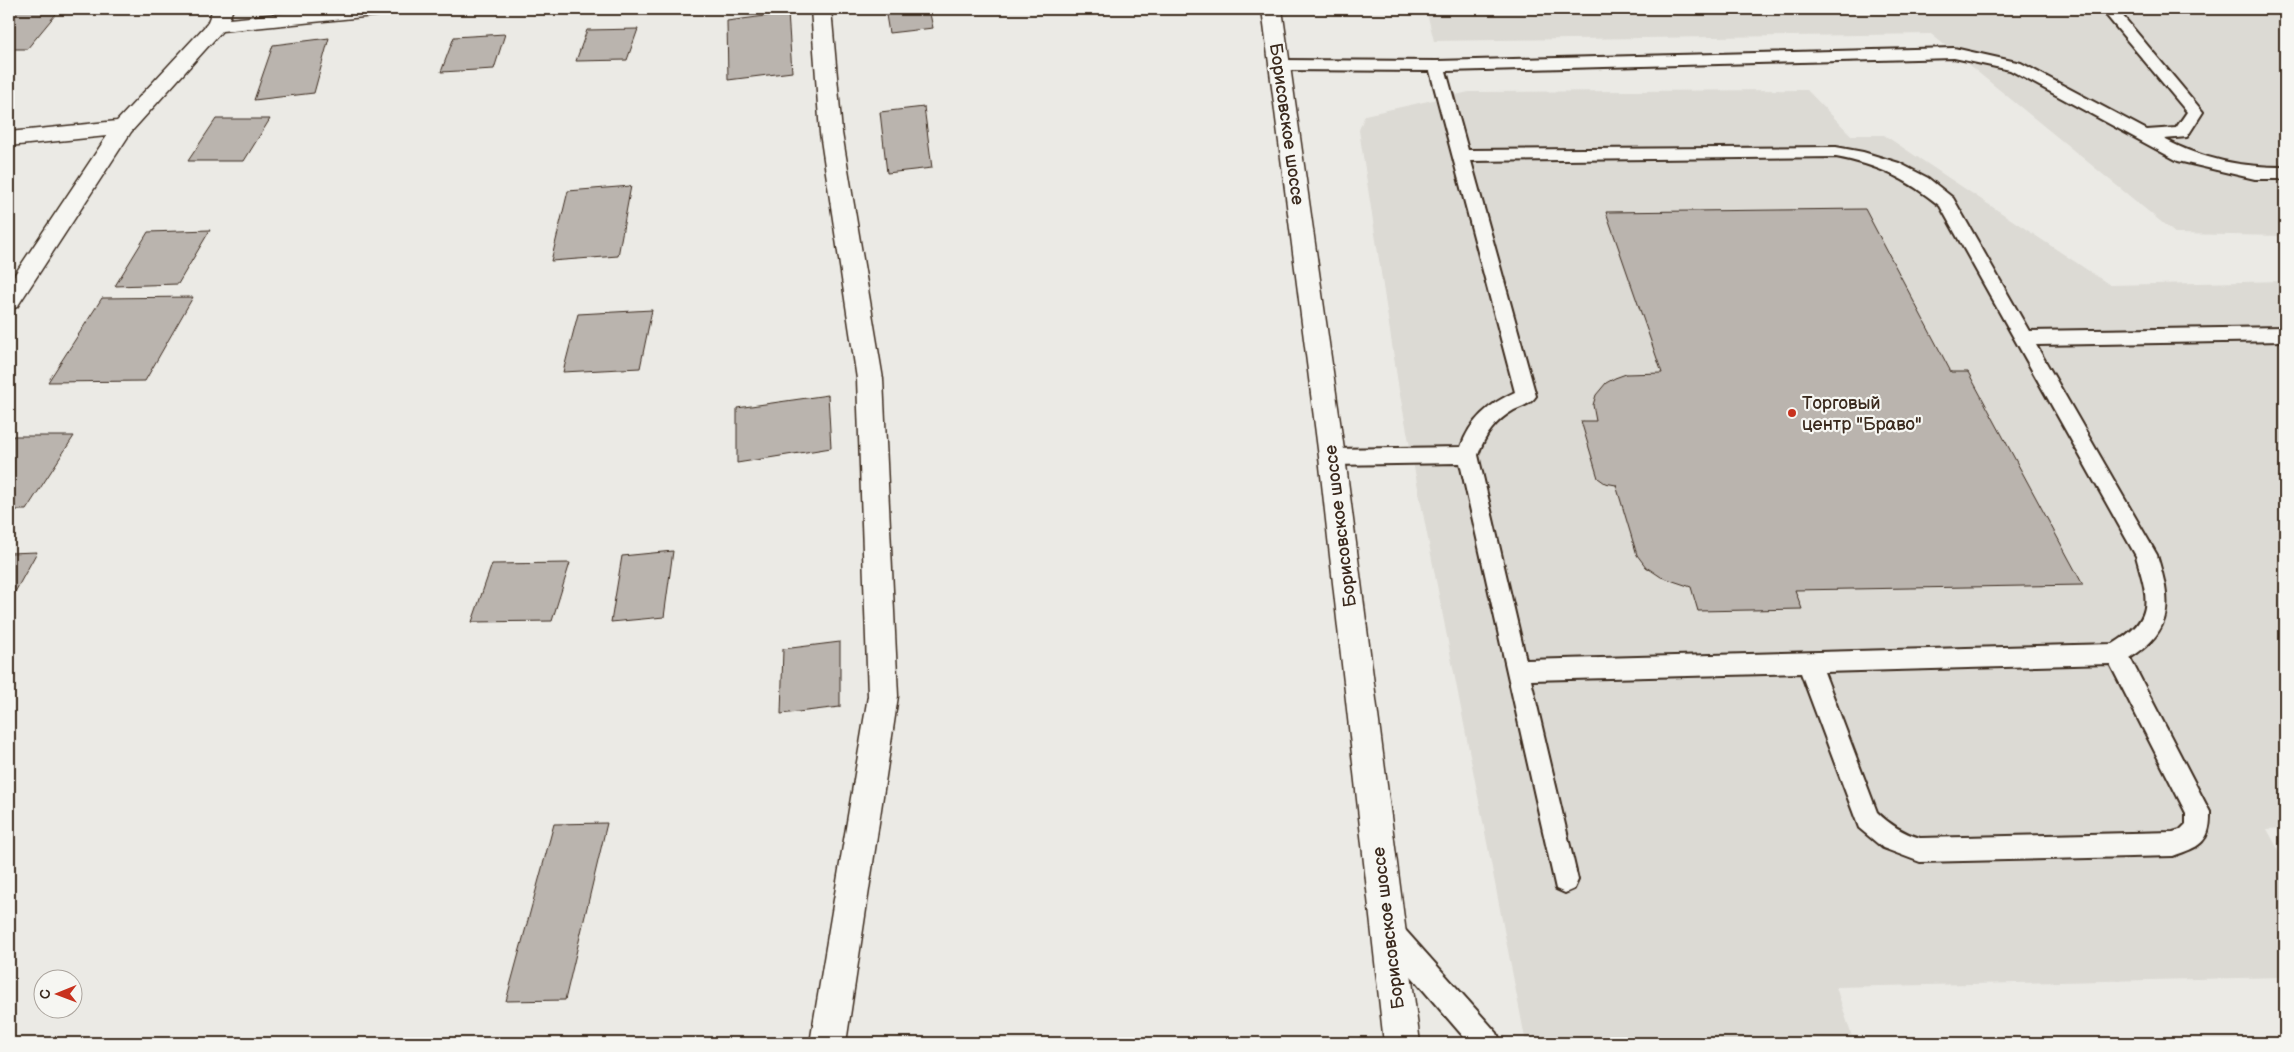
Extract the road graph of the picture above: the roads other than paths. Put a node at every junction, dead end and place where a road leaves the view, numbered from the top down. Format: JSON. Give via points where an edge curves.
{"nodes":[{"id":1,"x":384,"y":9,"type":"edge"},
{"id":2,"x":820,"y":9,"type":"edge"},
{"id":3,"x":1272,"y":9,"type":"edge"},
{"id":4,"x":2110,"y":9,"type":"edge"},
{"id":5,"x":220,"y":17,"type":"edge"},
{"id":6,"x":1279,"y":65,"type":"junction"},
{"id":7,"x":1437,"y":66,"type":"junction"},
{"id":8,"x":123,"y":127,"type":"junction"},
{"id":9,"x":2144,"y":135,"type":"junction"},
{"id":10,"x":9,"y":139,"type":"edge"},
{"id":11,"x":1462,"y":156,"type":"junction"},
{"id":12,"x":2285,"y":172,"type":"edge"},
{"id":13,"x":9,"y":301,"type":"edge"},
{"id":14,"x":2285,"y":334,"type":"edge"},
{"id":15,"x":2023,"y":338,"type":"junction"},
{"id":16,"x":1468,"y":455,"type":"junction"},
{"id":17,"x":1332,"y":456,"type":"junction"},
{"id":18,"x":2116,"y":654,"type":"junction"},
{"id":19,"x":1808,"y":661,"type":"junction"},
{"id":20,"x":1517,"y":670,"type":"junction"},
{"id":21,"x":1564,"y":880,"type":"dead end"},
{"id":22,"x":1388,"y":929,"type":"junction"},
{"id":23,"x":828,"y":1043,"type":"edge"},
{"id":24,"x":1402,"y":1043,"type":"edge"},
{"id":25,"x":1486,"y":1043,"type":"edge"}],
"edges":[{"from":1,"to":5,"type":"street"},
{"from":2,"to":23,"type":"street","via":[[831,133],[870,379],[884,696]]},
{"from":3,"to":6,"type":"street","name":"Борисовское шоссе"},
{"from":4,"to":9,"type":"lane","via":[[2196,112],[2181,133]]},
{"from":5,"to":8,"type":"street"},
{"from":6,"to":7,"type":"lane"},
{"from":6,"to":17,"type":"street","name":"Борисовское шоссе"},
{"from":7,"to":9,"type":"lane","via":[[1954,53],[2015,66]]},
{"from":7,"to":11,"type":"lane"},
{"from":8,"to":10,"type":"street"},
{"from":8,"to":13,"type":"street"},
{"from":9,"to":12,"type":"lane","via":[[2184,157],[2255,173]]},
{"from":11,"to":15,"type":"lane","via":[[1836,152],[1863,157],[1922,182],[1947,202]]},
{"from":11,"to":16,"type":"lane","via":[[1526,396],[1489,416],[1474,434]]},
{"from":14,"to":15,"type":"lane"},
{"from":15,"to":18,"type":"lane","via":[[2146,555],[2158,594],[2154,622],[2136,643]]},
{"from":16,"to":17,"type":"lane"},
{"from":16,"to":20,"type":"lane"},
{"from":17,"to":22,"type":"street","name":"Борисовское шоссе"},
{"from":18,"to":19,"type":"lane"},
{"from":18,"to":19,"type":"lane","via":[[2198,812],[2198,828],[2188,839],[2173,844],[1920,850],[1902,846],[1881,834],[1868,820]]},
{"from":19,"to":20,"type":"lane"},
{"from":20,"to":21,"type":"lane"},
{"from":22,"to":24,"type":"street","name":"Борисовское шоссе"},
{"from":22,"to":25,"type":"lane"}]}
